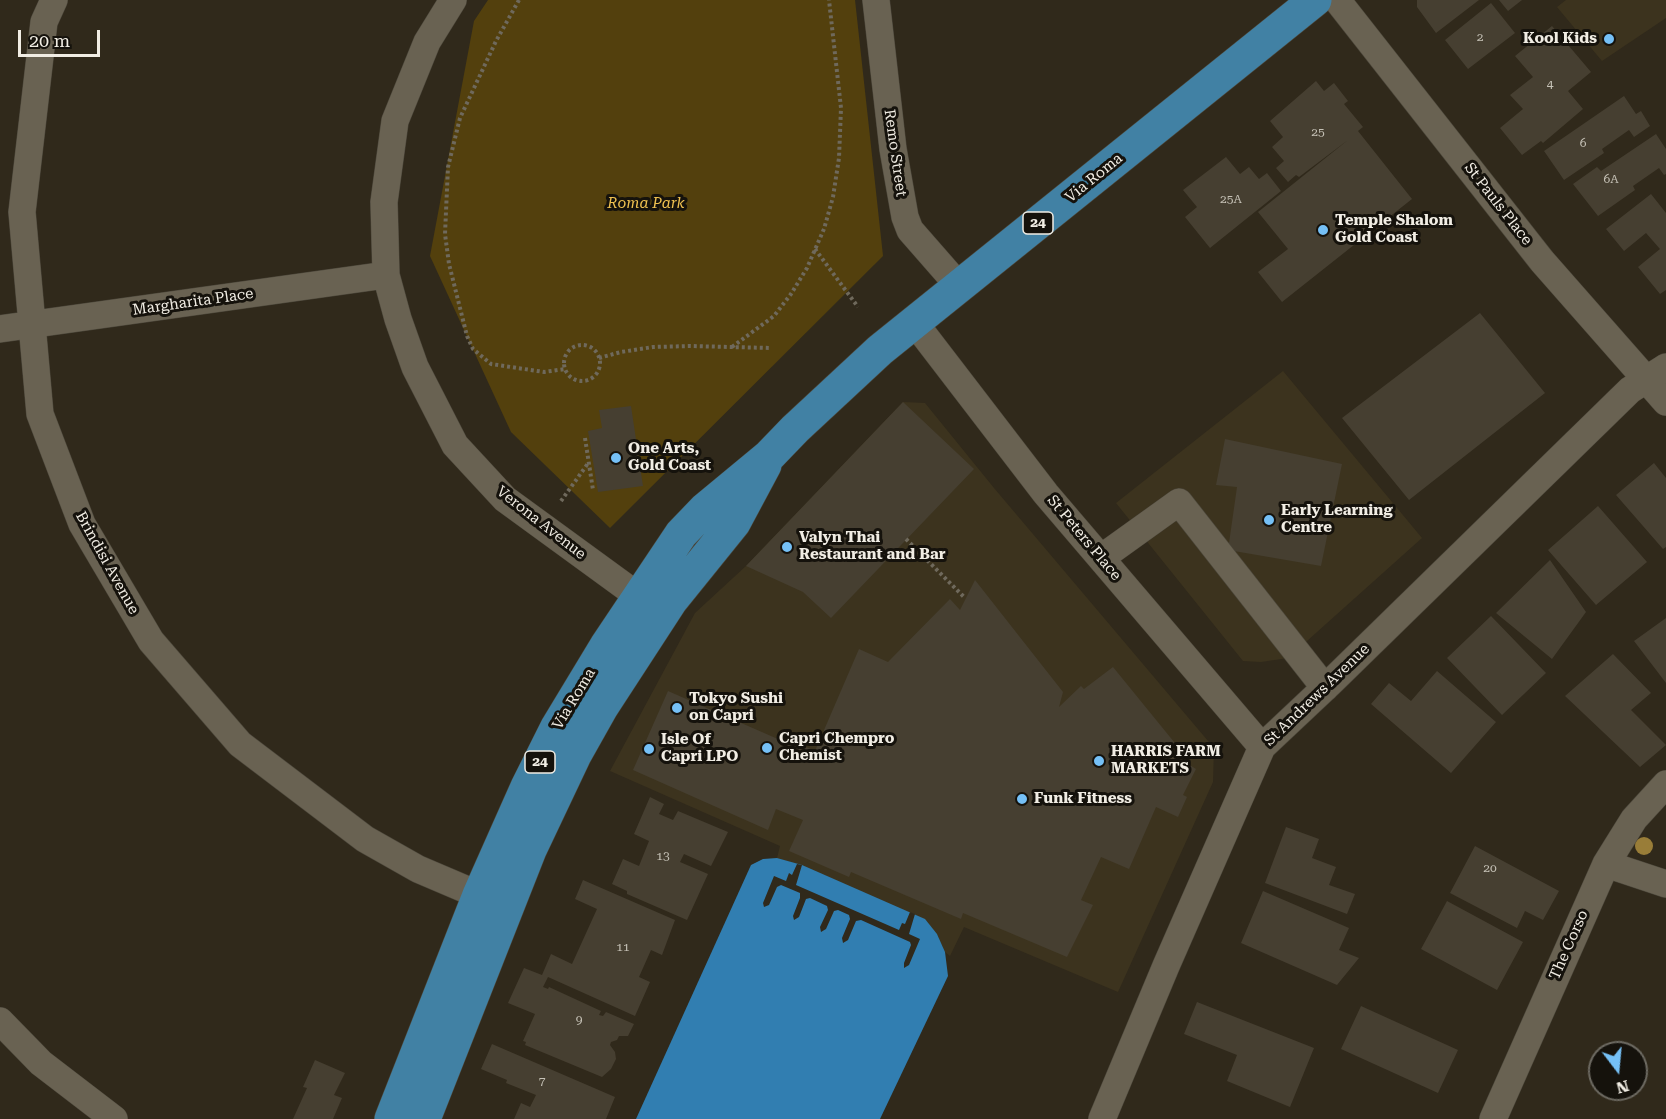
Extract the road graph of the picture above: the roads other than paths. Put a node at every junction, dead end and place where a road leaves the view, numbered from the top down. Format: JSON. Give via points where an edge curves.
{"nodes":[{"id":1,"x":54,"y":0,"type":"edge"},
{"id":2,"x":453,"y":0,"type":"edge"},
{"id":3,"x":876,"y":0,"type":"edge"},
{"id":4,"x":1315,"y":0,"type":"edge"},
{"id":5,"x":1337,"y":0,"type":"edge"},
{"id":6,"x":386,"y":275,"type":"junction"},
{"id":7,"x":959,"y":286,"type":"junction"},
{"id":8,"x":914,"y":322,"type":"junction"},
{"id":9,"x":32,"y":324,"type":"junction"},
{"id":10,"x":0,"y":329,"type":"edge"},
{"id":11,"x":1657,"y":373,"type":"edge"},
{"id":12,"x":1666,"y":402,"type":"edge"},
{"id":13,"x":769,"y":456,"type":"junction"},
{"id":14,"x":1101,"y":558,"type":"junction"},
{"id":15,"x":638,"y":596,"type":"junction"},
{"id":16,"x":1325,"y":688,"type":"junction"},
{"id":17,"x":1262,"y":747,"type":"junction"},
{"id":18,"x":1666,"y":784,"type":"edge"},
{"id":19,"x":1606,"y":864,"type":"junction"},
{"id":20,"x":1666,"y":884,"type":"edge"},
{"id":21,"x":479,"y":895,"type":"junction"},
{"id":22,"x":0,"y":1021,"type":"edge"},
{"id":23,"x":114,"y":1119,"type":"edge"},
{"id":24,"x":391,"y":1119,"type":"edge"},
{"id":25,"x":424,"y":1119,"type":"edge"},
{"id":26,"x":1102,"y":1119,"type":"edge"},
{"id":27,"x":1493,"y":1119,"type":"edge"}],
"edges":[{"from":1,"to":9,"type":"street","name":"Brindisi Avenue","via":[[44,22],[22,212]]},
{"from":2,"to":6,"type":"street","name":"Verona Avenue","via":[[427,42],[395,121],[384,202]]},
{"from":3,"to":7,"type":"street","name":"Remo Street","via":[[905,217],[910,230]]},
{"from":4,"to":7,"type":"main road","name":"Via Roma","number":"24"},
{"from":5,"to":11,"type":"street","name":"St Pauls Place","via":[[1542,261]]},
{"from":6,"to":9,"type":"street","name":"Margharita Place"},
{"from":6,"to":15,"type":"street","name":"Verona Avenue","via":[[415,367],[455,445],[505,499]]},
{"from":7,"to":8,"type":"main road","name":"Via Roma","number":"24"},
{"from":8,"to":13,"type":"main road","name":"Via Roma","number":"24"},
{"from":8,"to":14,"type":"street","name":"St Peters Place","via":[[1046,494]]},
{"from":9,"to":10,"type":"street","name":"Margharita Place"},
{"from":9,"to":21,"type":"street","name":"Brindisi Avenue","via":[[40,414],[82,524],[151,640],[240,744],[364,839],[418,869]]},
{"from":11,"to":12,"type":"street","name":"St Pauls Place"},
{"from":11,"to":16,"type":"street","name":"St Andrews Avenue","via":[[1630,390]]},
{"from":13,"to":15,"type":"main road","name":"Via Roma","number":"24","via":[[705,508]]},
{"from":13,"to":25,"type":"main road","name":"Via Roma","number":"24","via":[[734,523],[671,601],[575,755],[530,850]]},
{"from":14,"to":16,"type":"street","via":[[1179,502]]},
{"from":14,"to":17,"type":"street","name":"St Peters Place"},
{"from":15,"to":21,"type":"main road","name":"Via Roma","number":"24","via":[[557,727]]},
{"from":16,"to":17,"type":"street","name":"St Andrews Avenue"},
{"from":17,"to":26,"type":"street","name":"St Andrews Avenue"},
{"from":18,"to":19,"type":"street","name":"The Corso","via":[[1634,819]]},
{"from":19,"to":20,"type":"street"},
{"from":19,"to":27,"type":"street","name":"The Corso"},
{"from":21,"to":24,"type":"main road","name":"Via Roma","number":"24"},
{"from":22,"to":23,"type":"street","via":[[41,1063]]}]}
